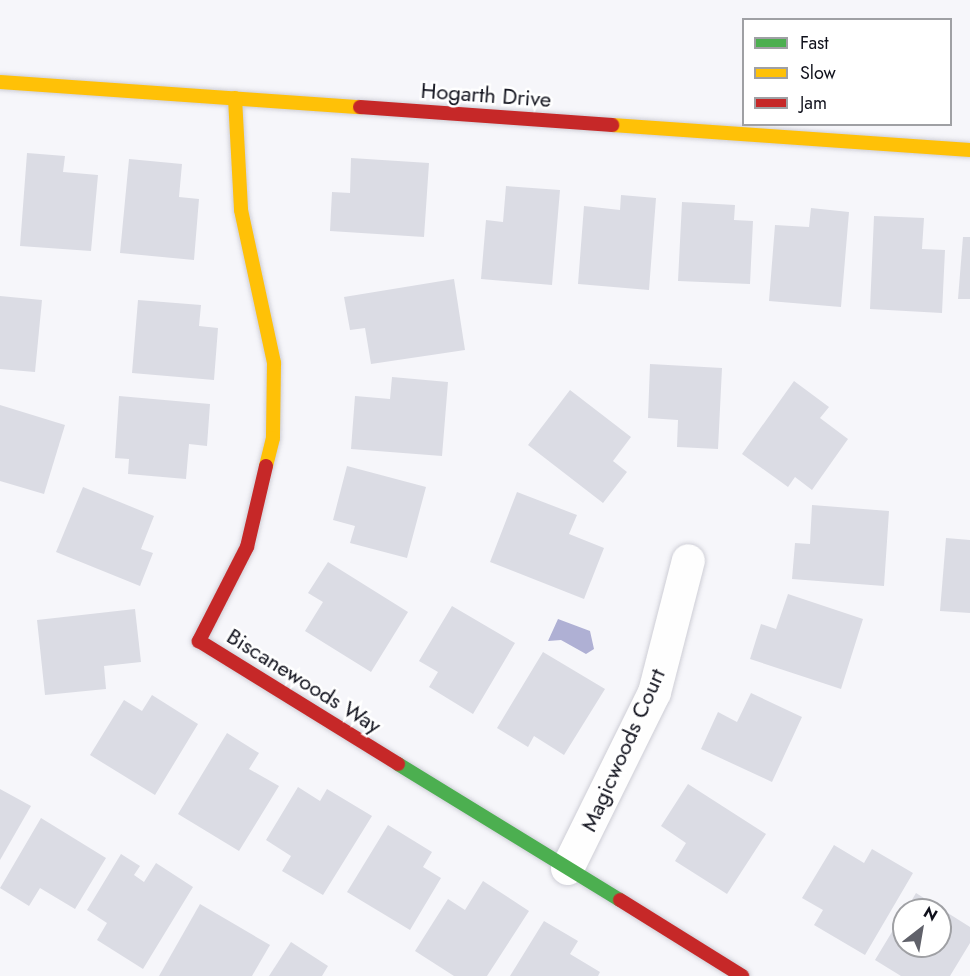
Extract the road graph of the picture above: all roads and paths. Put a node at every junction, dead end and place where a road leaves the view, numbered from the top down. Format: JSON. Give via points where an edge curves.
{"nodes":[{"id":1,"x":0,"y":82,"type":"edge"},
{"id":2,"x":235,"y":98,"type":"junction"},
{"id":3,"x":970,"y":150,"type":"edge"},
{"id":4,"x":688,"y":560,"type":"dead end"},
{"id":5,"x":567,"y":868,"type":"junction"},
{"id":6,"x":742,"y":976,"type":"edge"}],
"edges":[{"from":1,"to":2,"type":"street","name":"Hogarth Drive"},
{"from":2,"to":3,"type":"street","name":"Hogarth Drive"},
{"from":2,"to":5,"type":"street","name":"Biscanewoods Way","via":[[241,210],[273,363],[273,438],[247,547],[199,641]]},
{"from":4,"to":5,"type":"street","name":"Magicwoods Court","via":[[654,692]]},
{"from":5,"to":6,"type":"street","name":"Biscanewoods Way"}]}
